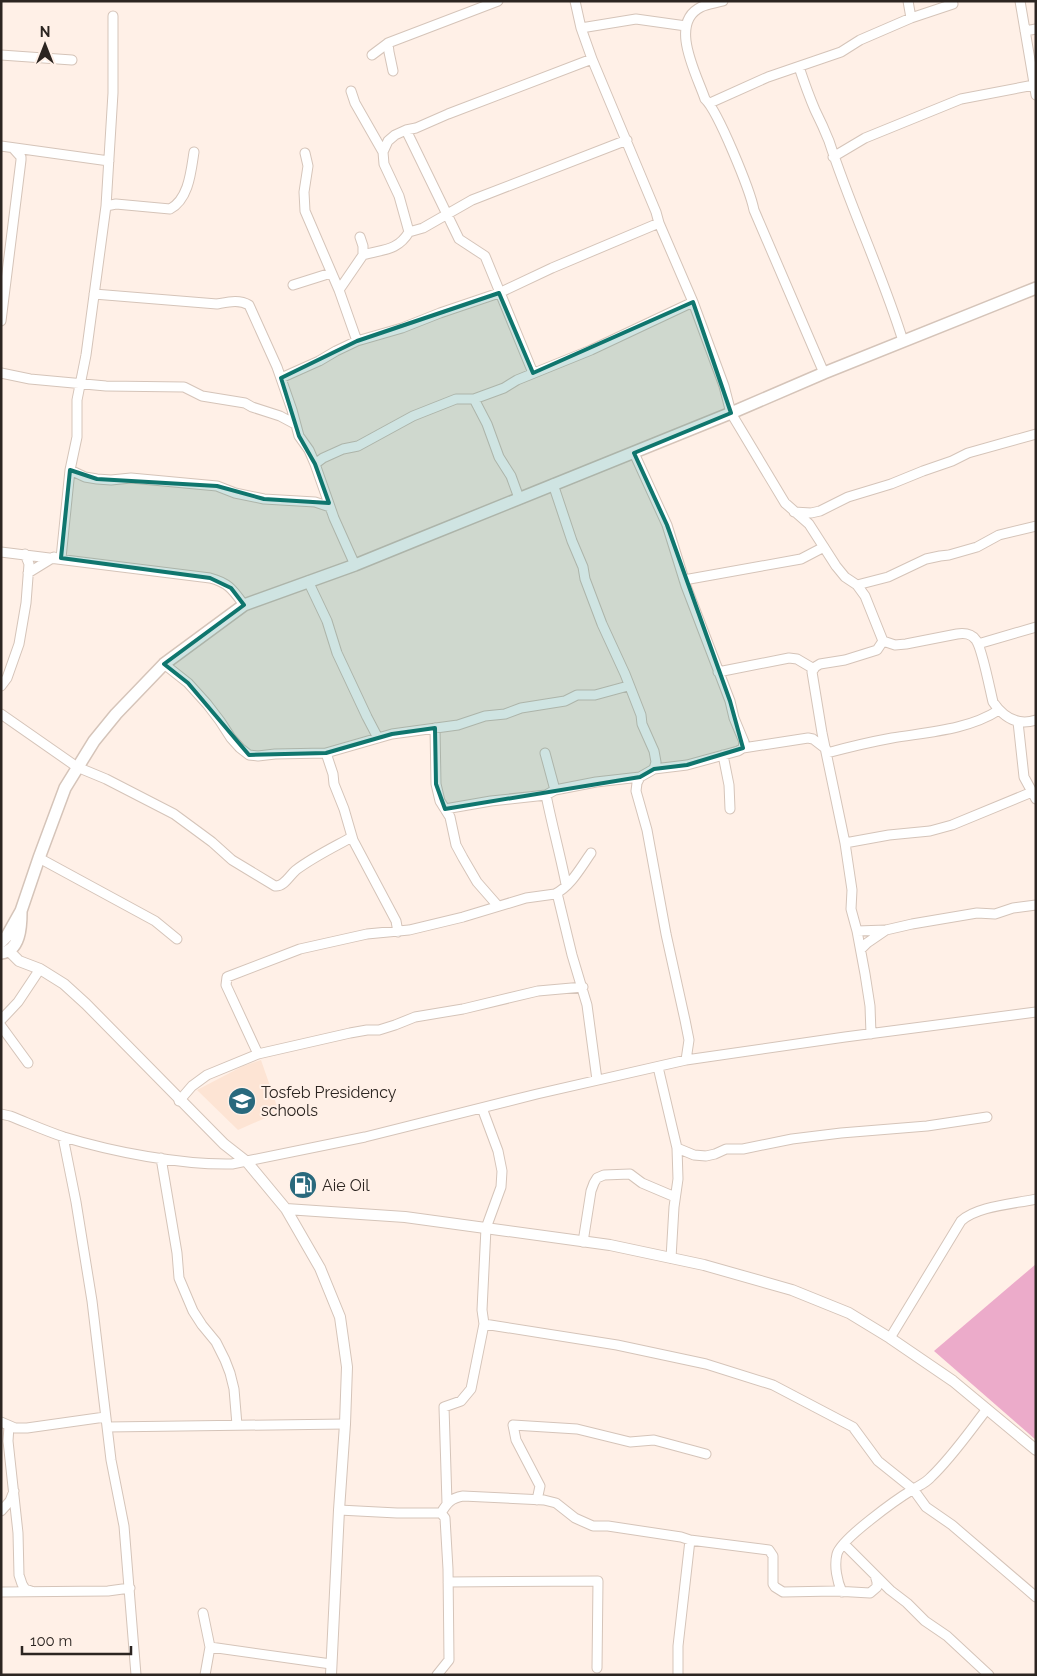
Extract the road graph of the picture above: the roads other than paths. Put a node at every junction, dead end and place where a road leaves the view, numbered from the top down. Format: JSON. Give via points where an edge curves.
{"nodes":[{"id":1,"x":498,"y":1,"type":"edge"},
{"id":2,"x":575,"y":1,"type":"edge"},
{"id":3,"x":723,"y":1,"type":"edge"},
{"id":4,"x":908,"y":1,"type":"edge"},
{"id":5,"x":1020,"y":1,"type":"edge"},
{"id":6,"x":953,"y":4,"type":"dead end"},
{"id":7,"x":113,"y":16,"type":"dead end"},
{"id":8,"x":911,"y":18,"type":"junction"},
{"id":9,"x":686,"y":26,"type":"junction"},
{"id":10,"x":581,"y":28,"type":"junction"},
{"id":11,"x":1036,"y":28,"type":"edge"},
{"id":12,"x":1025,"y":31,"type":"junction"},
{"id":13,"x":388,"y":43,"type":"junction"},
{"id":14,"x":1,"y":55,"type":"edge"},
{"id":15,"x":372,"y":55,"type":"dead end"},
{"id":16,"x":592,"y":59,"type":"junction"},
{"id":17,"x":72,"y":60,"type":"dead end"},
{"id":18,"x":799,"y":67,"type":"junction"},
{"id":19,"x":393,"y":71,"type":"dead end"},
{"id":20,"x":1034,"y":85,"type":"junction"},
{"id":21,"x":351,"y":91,"type":"dead end"},
{"id":22,"x":1036,"y":95,"type":"edge"},
{"id":23,"x":710,"y":103,"type":"junction"},
{"id":24,"x":406,"y":130,"type":"junction"},
{"id":25,"x":627,"y":140,"type":"junction"},
{"id":26,"x":1,"y":146,"type":"edge"},
{"id":27,"x":13,"y":148,"type":"junction"},
{"id":28,"x":194,"y":152,"type":"dead end"},
{"id":29,"x":383,"y":152,"type":"junction"},
{"id":30,"x":305,"y":153,"type":"dead end"},
{"id":31,"x":833,"y":157,"type":"junction"},
{"id":32,"x":109,"y":161,"type":"junction"},
{"id":33,"x":106,"y":206,"type":"junction"},
{"id":34,"x":446,"y":214,"type":"junction"},
{"id":35,"x":659,"y":223,"type":"junction"},
{"id":36,"x":409,"y":232,"type":"junction"},
{"id":37,"x":360,"y":237,"type":"dead end"},
{"id":38,"x":363,"y":255,"type":"junction"},
{"id":39,"x":331,"y":273,"type":"junction"},
{"id":40,"x":293,"y":285,"type":"dead end"},
{"id":41,"x":1036,"y":288,"type":"edge"},
{"id":42,"x":339,"y":290,"type":"junction"},
{"id":43,"x":499,"y":293,"type":"junction"},
{"id":44,"x":94,"y":294,"type":"junction"},
{"id":45,"x":693,"y":302,"type":"junction"},
{"id":46,"x":1,"y":321,"type":"edge"},
{"id":47,"x":358,"y":341,"type":"junction"},
{"id":48,"x":903,"y":341,"type":"junction"},
{"id":49,"x":1,"y":373,"type":"edge"},
{"id":50,"x":533,"y":373,"type":"junction"},
{"id":51,"x":824,"y":373,"type":"junction"},
{"id":52,"x":281,"y":378,"type":"junction"},
{"id":53,"x":79,"y":382,"type":"junction"},
{"id":54,"x":474,"y":399,"type":"junction"},
{"id":55,"x":731,"y":413,"type":"junction"},
{"id":56,"x":295,"y":424,"type":"junction"},
{"id":57,"x":1036,"y":434,"type":"edge"},
{"id":58,"x":634,"y":453,"type":"junction"},
{"id":59,"x":315,"y":464,"type":"junction"},
{"id":60,"x":70,"y":470,"type":"junction"},
{"id":61,"x":553,"y":484,"type":"junction"},
{"id":62,"x":519,"y":498,"type":"junction"},
{"id":63,"x":330,"y":507,"type":"junction"},
{"id":64,"x":794,"y":512,"type":"junction"},
{"id":65,"x":1036,"y":526,"type":"edge"},
{"id":66,"x":824,"y":547,"type":"junction"},
{"id":67,"x":1,"y":552,"type":"edge"},
{"id":68,"x":25,"y":554,"type":"junction"},
{"id":69,"x":58,"y":558,"type":"junction"},
{"id":70,"x":355,"y":565,"type":"junction"},
{"id":71,"x":28,"y":573,"type":"junction"},
{"id":72,"x":684,"y":580,"type":"junction"},
{"id":73,"x":308,"y":581,"type":"junction"},
{"id":74,"x":857,"y":585,"type":"junction"},
{"id":75,"x":244,"y":605,"type":"junction"},
{"id":76,"x":1036,"y":627,"type":"edge"},
{"id":77,"x":884,"y":641,"type":"junction"},
{"id":78,"x":978,"y":644,"type":"junction"},
{"id":79,"x":1,"y":663,"type":"edge"},
{"id":80,"x":164,"y":664,"type":"junction"},
{"id":81,"x":10,"y":668,"type":"junction"},
{"id":82,"x":814,"y":669,"type":"junction"},
{"id":83,"x":718,"y":672,"type":"junction"},
{"id":84,"x":1,"y":686,"type":"edge"},
{"id":85,"x":628,"y":686,"type":"junction"},
{"id":86,"x":1000,"y":710,"type":"junction"},
{"id":87,"x":1,"y":714,"type":"edge"},
{"id":88,"x":1036,"y":720,"type":"edge"},
{"id":89,"x":1018,"y":722,"type":"junction"},
{"id":90,"x":435,"y":728,"type":"junction"},
{"id":91,"x":822,"y":733,"type":"junction"},
{"id":92,"x":378,"y":738,"type":"junction"},
{"id":93,"x":816,"y":741,"type":"junction"},
{"id":94,"x":743,"y":748,"type":"junction"},
{"id":95,"x":827,"y":751,"type":"junction"},
{"id":96,"x":326,"y":753,"type":"junction"},
{"id":97,"x":544,"y":753,"type":"dead end"},
{"id":98,"x":723,"y":755,"type":"junction"},
{"id":99,"x":77,"y":767,"type":"junction"},
{"id":100,"x":654,"y":769,"type":"junction"},
{"id":101,"x":640,"y":777,"type":"junction"},
{"id":102,"x":555,"y":790,"type":"junction"},
{"id":103,"x":546,"y":794,"type":"junction"},
{"id":104,"x":1034,"y":795,"type":"edge"},
{"id":105,"x":445,"y":809,"type":"junction"},
{"id":106,"x":730,"y":809,"type":"dead end"},
{"id":107,"x":352,"y":837,"type":"junction"},
{"id":108,"x":845,"y":843,"type":"junction"},
{"id":109,"x":591,"y":853,"type":"dead end"},
{"id":110,"x":38,"y":858,"type":"junction"},
{"id":111,"x":566,"y":884,"type":"junction"},
{"id":112,"x":556,"y":893,"type":"junction"},
{"id":113,"x":1036,"y":904,"type":"edge"},
{"id":114,"x":498,"y":906,"type":"junction"},
{"id":115,"x":886,"y":930,"type":"junction"},
{"id":116,"x":857,"y":931,"type":"junction"},
{"id":117,"x":398,"y":932,"type":"junction"},
{"id":118,"x":177,"y":939,"type":"dead end"},
{"id":119,"x":4,"y":949,"type":"edge"},
{"id":120,"x":861,"y":949,"type":"junction"},
{"id":121,"x":40,"y":969,"type":"junction"},
{"id":122,"x":583,"y":987,"type":"junction"},
{"id":123,"x":1036,"y":1012,"type":"edge"},
{"id":124,"x":1,"y":1020,"type":"edge"},
{"id":125,"x":1,"y":1026,"type":"edge"},
{"id":126,"x":871,"y":1034,"type":"junction"},
{"id":127,"x":258,"y":1054,"type":"junction"},
{"id":128,"x":686,"y":1060,"type":"junction"},
{"id":129,"x":28,"y":1063,"type":"dead end"},
{"id":130,"x":658,"y":1067,"type":"junction"},
{"id":131,"x":597,"y":1080,"type":"junction"},
{"id":132,"x":180,"y":1101,"type":"junction"},
{"id":133,"x":482,"y":1108,"type":"junction"},
{"id":134,"x":1,"y":1114,"type":"edge"},
{"id":135,"x":988,"y":1117,"type":"dead end"},
{"id":136,"x":63,"y":1137,"type":"junction"},
{"id":137,"x":677,"y":1148,"type":"junction"},
{"id":138,"x":161,"y":1158,"type":"junction"},
{"id":139,"x":247,"y":1162,"type":"junction"},
{"id":140,"x":675,"y":1197,"type":"junction"},
{"id":141,"x":1036,"y":1199,"type":"edge"},
{"id":142,"x":286,"y":1209,"type":"junction"},
{"id":143,"x":486,"y":1228,"type":"junction"},
{"id":144,"x":583,"y":1242,"type":"junction"},
{"id":145,"x":671,"y":1258,"type":"junction"},
{"id":146,"x":484,"y":1324,"type":"junction"},
{"id":147,"x":890,"y":1338,"type":"junction"},
{"id":148,"x":987,"y":1409,"type":"junction"},
{"id":149,"x":105,"y":1417,"type":"junction"},
{"id":150,"x":5,"y":1424,"type":"edge"},
{"id":151,"x":345,"y":1424,"type":"junction"},
{"id":152,"x":237,"y":1425,"type":"junction"},
{"id":153,"x":107,"y":1427,"type":"junction"},
{"id":154,"x":1036,"y":1450,"type":"edge"},
{"id":155,"x":706,"y":1454,"type":"dead end"},
{"id":156,"x":913,"y":1489,"type":"junction"},
{"id":157,"x":14,"y":1491,"type":"junction"},
{"id":158,"x":537,"y":1500,"type":"junction"},
{"id":159,"x":447,"y":1503,"type":"junction"},
{"id":160,"x":339,"y":1510,"type":"junction"},
{"id":161,"x":1,"y":1511,"type":"edge"},
{"id":162,"x":441,"y":1513,"type":"junction"},
{"id":163,"x":690,"y":1540,"type":"junction"},
{"id":164,"x":844,"y":1544,"type":"junction"},
{"id":165,"x":875,"y":1575,"type":"junction"},
{"id":166,"x":448,"y":1582,"type":"junction"},
{"id":167,"x":130,"y":1588,"type":"junction"},
{"id":168,"x":30,"y":1591,"type":"junction"},
{"id":169,"x":1,"y":1592,"type":"edge"},
{"id":170,"x":842,"y":1592,"type":"junction"},
{"id":171,"x":1036,"y":1597,"type":"edge"},
{"id":172,"x":202,"y":1613,"type":"dead end"},
{"id":173,"x":210,"y":1647,"type":"junction"},
{"id":174,"x":332,"y":1664,"type":"junction"},
{"id":175,"x":597,"y":1668,"type":"dead end"},
{"id":176,"x":204,"y":1674,"type":"edge"},
{"id":177,"x":988,"y":1674,"type":"edge"},
{"id":178,"x":136,"y":1675,"type":"edge"},
{"id":179,"x":331,"y":1675,"type":"edge"},
{"id":180,"x":437,"y":1675,"type":"edge"},
{"id":181,"x":678,"y":1675,"type":"edge"}],
"edges":[{"from":1,"to":13,"type":"street"},
{"from":2,"to":10,"type":"street"},
{"from":3,"to":9,"type":"street","via":[[700,7]]},
{"from":4,"to":8,"type":"street"},
{"from":5,"to":12,"type":"street"},
{"from":6,"to":8,"type":"street"},
{"from":7,"to":32,"type":"street"},
{"from":8,"to":18,"type":"street","via":[[840,52]]},
{"from":9,"to":10,"type":"street","via":[[636,19]]},
{"from":9,"to":23,"type":"street","via":[[685,43],[705,99]]},
{"from":10,"to":16,"type":"street"},
{"from":11,"to":12,"type":"street"},
{"from":12,"to":20,"type":"street"},
{"from":13,"to":15,"type":"street"},
{"from":13,"to":19,"type":"street"},
{"from":14,"to":17,"type":"street"},
{"from":16,"to":24,"type":"street"},
{"from":16,"to":25,"type":"street"},
{"from":18,"to":23,"type":"street"},
{"from":18,"to":31,"type":"street"},
{"from":20,"to":22,"type":"street"},
{"from":20,"to":31,"type":"street","via":[[961,100],[865,138]]},
{"from":21,"to":29,"type":"street"},
{"from":23,"to":51,"type":"street"},
{"from":24,"to":29,"type":"street","via":[[388,141]]},
{"from":24,"to":34,"type":"street"},
{"from":25,"to":34,"type":"street","via":[[472,200]]},
{"from":25,"to":35,"type":"street"},
{"from":26,"to":27,"type":"street"},
{"from":27,"to":32,"type":"street"},
{"from":27,"to":46,"type":"street","via":[[21,160]]},
{"from":28,"to":33,"type":"street","via":[[182,198],[170,210],[116,204]]},
{"from":29,"to":36,"type":"street","via":[[384,164],[399,196]]},
{"from":30,"to":39,"type":"street","via":[[308,166],[305,211]]},
{"from":31,"to":48,"type":"street"},
{"from":32,"to":33,"type":"street"},
{"from":33,"to":44,"type":"street"},
{"from":34,"to":36,"type":"street","via":[[423,228]]},
{"from":34,"to":43,"type":"street","via":[[462,242],[485,256]]},
{"from":35,"to":43,"type":"street"},
{"from":35,"to":45,"type":"street"},
{"from":36,"to":38,"type":"street","via":[[396,246]]},
{"from":37,"to":38,"type":"street"},
{"from":38,"to":42,"type":"street"},
{"from":39,"to":40,"type":"street"},
{"from":39,"to":42,"type":"street"},
{"from":41,"to":48,"type":"main road"},
{"from":42,"to":47,"type":"street"},
{"from":43,"to":47,"type":"street"},
{"from":43,"to":50,"type":"street"},
{"from":44,"to":52,"type":"street","via":[[217,304],[244,302],[249,305]]},
{"from":44,"to":53,"type":"street"},
{"from":45,"to":50,"type":"street","via":[[591,350]]},
{"from":45,"to":55,"type":"street"},
{"from":47,"to":52,"type":"street"},
{"from":48,"to":51,"type":"main road"},
{"from":49,"to":53,"type":"street","via":[[30,379]]},
{"from":50,"to":54,"type":"street"},
{"from":51,"to":55,"type":"main road"},
{"from":52,"to":56,"type":"street"},
{"from":53,"to":56,"type":"street","via":[[184,387],[202,396],[245,403]]},
{"from":53,"to":60,"type":"street","via":[[77,436]]},
{"from":54,"to":59,"type":"street","via":[[456,399],[413,416],[358,446],[343,449]]},
{"from":54,"to":62,"type":"street"},
{"from":55,"to":58,"type":"main road"},
{"from":55,"to":64,"type":"street","via":[[785,503]]},
{"from":56,"to":59,"type":"street","via":[[298,436]]},
{"from":57,"to":64,"type":"street","via":[[968,453],[891,484],[848,497],[820,512]]},
{"from":58,"to":61,"type":"main road"},
{"from":58,"to":72,"type":"street","via":[[667,525]]},
{"from":59,"to":63,"type":"street"},
{"from":60,"to":63,"type":"street","via":[[97,479],[131,478],[217,486],[264,500],[315,502]]},
{"from":60,"to":69,"type":"street"},
{"from":61,"to":62,"type":"main road"},
{"from":61,"to":85,"type":"street","via":[[585,579]]},
{"from":62,"to":70,"type":"main road"},
{"from":63,"to":70,"type":"street"},
{"from":64,"to":66,"type":"street","via":[[809,524]]},
{"from":65,"to":74,"type":"street","via":[[999,535],[977,547],[926,559],[888,577]]},
{"from":66,"to":72,"type":"street","via":[[801,559]]},
{"from":66,"to":74,"type":"street","via":[[845,577]]},
{"from":67,"to":68,"type":"street"},
{"from":68,"to":69,"type":"street"},
{"from":68,"to":71,"type":"street"},
{"from":69,"to":71,"type":"street"},
{"from":69,"to":75,"type":"street","via":[[215,579],[231,588]]},
{"from":70,"to":73,"type":"main road"},
{"from":71,"to":81,"type":"street","via":[[26,603]]},
{"from":72,"to":83,"type":"street"},
{"from":73,"to":75,"type":"main road"},
{"from":73,"to":92,"type":"street","via":[[327,621],[340,660]]},
{"from":74,"to":77,"type":"street","via":[[869,604]]},
{"from":75,"to":80,"type":"main road"},
{"from":76,"to":78,"type":"street"},
{"from":77,"to":78,"type":"street","via":[[906,644],[962,633],[971,636]]},
{"from":77,"to":82,"type":"street","via":[[877,650],[820,664]]},
{"from":78,"to":86,"type":"street","via":[[993,702]]},
{"from":79,"to":81,"type":"street"},
{"from":80,"to":96,"type":"street","via":[[188,683],[231,738],[249,755]]},
{"from":80,"to":99,"type":"main road","via":[[116,714]]},
{"from":81,"to":84,"type":"street"},
{"from":82,"to":83,"type":"street","via":[[789,658]]},
{"from":82,"to":91,"type":"street","via":[[812,679]]},
{"from":83,"to":94,"type":"street","via":[[744,742]]},
{"from":85,"to":90,"type":"street"},
{"from":85,"to":100,"type":"street","via":[[654,751]]},
{"from":86,"to":89,"type":"street"},
{"from":86,"to":95,"type":"street","via":[[982,720],[949,728]]},
{"from":87,"to":99,"type":"street"},
{"from":88,"to":89,"type":"street"},
{"from":89,"to":104,"type":"street","via":[[1024,777]]},
{"from":90,"to":92,"type":"street"},
{"from":90,"to":105,"type":"street","via":[[436,784]]},
{"from":91,"to":93,"type":"street"},
{"from":91,"to":95,"type":"street"},
{"from":92,"to":96,"type":"street"},
{"from":93,"to":94,"type":"street","via":[[801,738]]},
{"from":93,"to":95,"type":"street"},
{"from":94,"to":98,"type":"street"},
{"from":95,"to":108,"type":"street"},
{"from":96,"to":107,"type":"street"},
{"from":97,"to":102,"type":"street"},
{"from":98,"to":100,"type":"street","via":[[687,765]]},
{"from":98,"to":106,"type":"street"},
{"from":99,"to":107,"type":"street","via":[[106,778],[174,814],[232,860],[274,886],[283,884],[303,865]]},
{"from":99,"to":110,"type":"main road"},
{"from":100,"to":101,"type":"street"},
{"from":101,"to":102,"type":"street"},
{"from":101,"to":128,"type":"street","via":[[637,796],[648,830],[689,1040]]},
{"from":102,"to":103,"type":"street"},
{"from":103,"to":105,"type":"street"},
{"from":103,"to":111,"type":"street"},
{"from":104,"to":108,"type":"street","via":[[944,827]]},
{"from":105,"to":114,"type":"street","via":[[463,858],[477,882]]},
{"from":107,"to":117,"type":"street","via":[[396,921]]},
{"from":108,"to":116,"type":"street","via":[[851,909]]},
{"from":109,"to":111,"type":"street","via":[[577,876]]},
{"from":110,"to":118,"type":"street","via":[[155,921]]},
{"from":110,"to":119,"type":"main road","via":[[21,911],[7,936]]},
{"from":111,"to":112,"type":"street"},
{"from":112,"to":114,"type":"street"},
{"from":112,"to":122,"type":"street"},
{"from":113,"to":115,"type":"street","via":[[995,914],[977,912]]},
{"from":114,"to":117,"type":"street"},
{"from":115,"to":116,"type":"street"},
{"from":115,"to":120,"type":"street"},
{"from":116,"to":120,"type":"street"},
{"from":117,"to":127,"type":"street","via":[[368,934],[300,950],[227,977],[226,985]]},
{"from":119,"to":121,"type":"street","via":[[19,961]]},
{"from":120,"to":126,"type":"street"},
{"from":121,"to":124,"type":"street","via":[[18,1002]]},
{"from":121,"to":132,"type":"street","via":[[64,984],[86,1004]]},
{"from":122,"to":127,"type":"street","via":[[538,991],[415,1017],[379,1030],[350,1033]]},
{"from":122,"to":131,"type":"street"},
{"from":123,"to":126,"type":"street"},
{"from":125,"to":129,"type":"street"},
{"from":126,"to":128,"type":"street"},
{"from":127,"to":132,"type":"street","via":[[207,1075]]},
{"from":128,"to":130,"type":"street"},
{"from":130,"to":131,"type":"street"},
{"from":130,"to":137,"type":"street"},
{"from":131,"to":133,"type":"street"},
{"from":132,"to":139,"type":"street"},
{"from":133,"to":139,"type":"street"},
{"from":133,"to":143,"type":"street","via":[[502,1171],[501,1187]]},
{"from":134,"to":136,"type":"street"},
{"from":135,"to":137,"type":"street","via":[[792,1139],[726,1149],[706,1156]]},
{"from":136,"to":138,"type":"street"},
{"from":136,"to":149,"type":"street","via":[[92,1301]]},
{"from":137,"to":140,"type":"street"},
{"from":138,"to":139,"type":"street","via":[[219,1165]]},
{"from":138,"to":152,"type":"street","via":[[179,1278],[192,1311],[216,1342],[225,1360],[234,1389]]},
{"from":139,"to":142,"type":"street"},
{"from":140,"to":144,"type":"street","via":[[642,1183],[630,1174],[597,1178],[591,1192]]},
{"from":140,"to":145,"type":"street"},
{"from":141,"to":147,"type":"street","via":[[968,1214]]},
{"from":142,"to":143,"type":"street","via":[[405,1217]]},
{"from":142,"to":151,"type":"street","via":[[320,1268],[340,1317],[347,1366]]},
{"from":143,"to":144,"type":"street"},
{"from":143,"to":146,"type":"street"},
{"from":144,"to":145,"type":"street"},
{"from":145,"to":147,"type":"street","via":[[737,1274],[825,1302]]},
{"from":146,"to":156,"type":"street","via":[[617,1345],[706,1364],[773,1385],[853,1427],[878,1461]]},
{"from":146,"to":159,"type":"street","via":[[471,1389],[461,1401],[444,1407]]},
{"from":147,"to":148,"type":"street","via":[[953,1381]]},
{"from":148,"to":154,"type":"street"},
{"from":148,"to":156,"type":"street","via":[[936,1473]]},
{"from":149,"to":150,"type":"street","via":[[27,1428]]},
{"from":149,"to":153,"type":"street"},
{"from":150,"to":157,"type":"street"},
{"from":151,"to":152,"type":"street"},
{"from":151,"to":160,"type":"street"},
{"from":152,"to":153,"type":"street"},
{"from":153,"to":167,"type":"street","via":[[124,1526]]},
{"from":155,"to":158,"type":"street","via":[[654,1440],[630,1442],[577,1429],[513,1425],[516,1440],[540,1486]]},
{"from":156,"to":164,"type":"street"},
{"from":156,"to":171,"type":"street","via":[[926,1507],[952,1525]]},
{"from":157,"to":161,"type":"street"},
{"from":157,"to":168,"type":"street","via":[[19,1575],[25,1589]]},
{"from":158,"to":159,"type":"street","via":[[463,1496]]},
{"from":158,"to":163,"type":"street","via":[[556,1502],[576,1518],[594,1526]]},
{"from":159,"to":162,"type":"street"},
{"from":160,"to":162,"type":"street"},
{"from":160,"to":174,"type":"street"},
{"from":162,"to":166,"type":"street"},
{"from":163,"to":170,"type":"street","via":[[769,1550],[773,1556],[773,1584],[783,1592]]},
{"from":163,"to":181,"type":"street","via":[[678,1646]]},
{"from":164,"to":165,"type":"street"},
{"from":164,"to":170,"type":"street","via":[[837,1557],[837,1576]]},
{"from":165,"to":170,"type":"street","via":[[876,1587],[870,1593]]},
{"from":165,"to":177,"type":"street"},
{"from":166,"to":175,"type":"street","via":[[598,1581]]},
{"from":166,"to":180,"type":"street","via":[[449,1660]]},
{"from":167,"to":168,"type":"street"},
{"from":167,"to":178,"type":"street"},
{"from":168,"to":169,"type":"street"},
{"from":172,"to":173,"type":"street"},
{"from":173,"to":174,"type":"street"},
{"from":173,"to":176,"type":"street"},
{"from":174,"to":179,"type":"street"}]}
